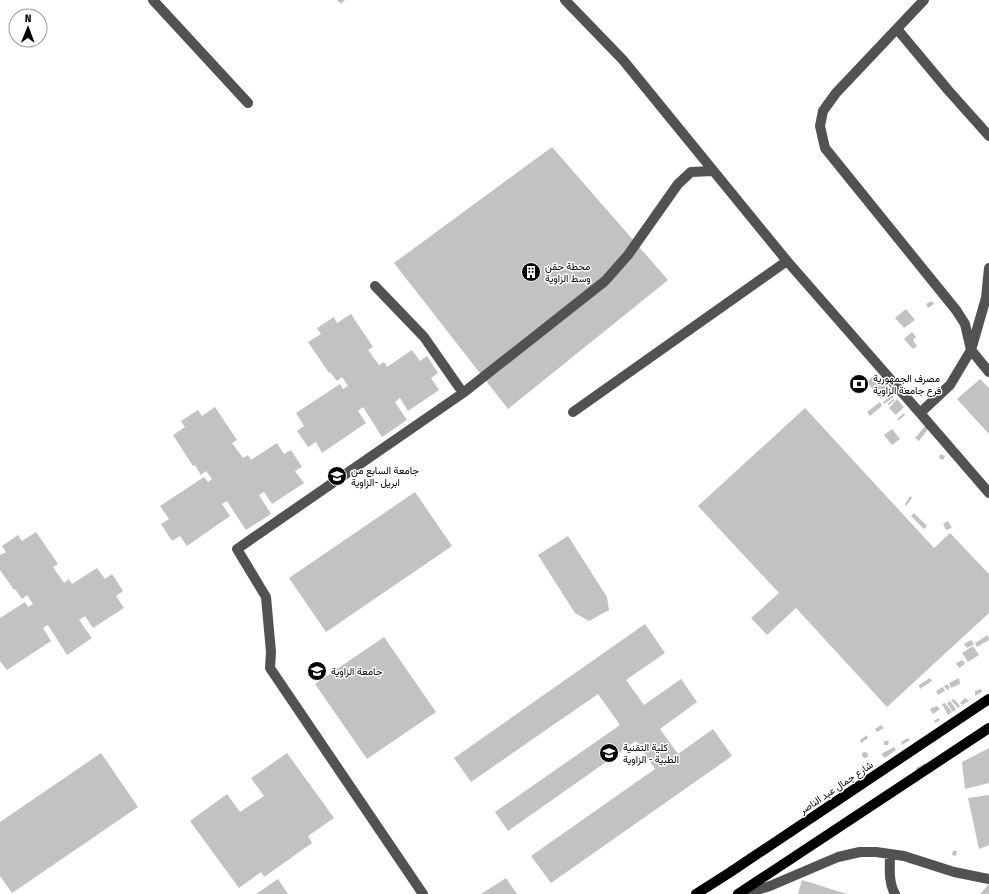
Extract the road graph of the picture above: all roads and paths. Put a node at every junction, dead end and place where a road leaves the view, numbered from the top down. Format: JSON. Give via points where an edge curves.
{"nodes":[{"id":1,"x":153,"y":0,"type":"edge"},
{"id":2,"x":565,"y":0,"type":"edge"},
{"id":3,"x":924,"y":0,"type":"edge"},
{"id":4,"x":897,"y":29,"type":"junction"},
{"id":5,"x":248,"y":103,"type":"dead end"},
{"id":6,"x":989,"y":136,"type":"edge"},
{"id":7,"x":713,"y":171,"type":"junction"},
{"id":8,"x":787,"y":261,"type":"junction"},
{"id":9,"x":989,"y":268,"type":"edge"},
{"id":10,"x":375,"y":286,"type":"dead end"},
{"id":11,"x":971,"y":350,"type":"junction"},
{"id":12,"x":989,"y":372,"type":"edge"},
{"id":13,"x":463,"y":393,"type":"junction"},
{"id":14,"x":573,"y":412,"type":"dead end"},
{"id":15,"x":920,"y":413,"type":"junction"},
{"id":16,"x":989,"y":493,"type":"edge"},
{"id":17,"x":989,"y":699,"type":"edge"},
{"id":18,"x":989,"y":728,"type":"edge"},
{"id":19,"x":890,"y":854,"type":"junction"},
{"id":20,"x":989,"y":879,"type":"edge"},
{"id":21,"x":423,"y":894,"type":"edge"},
{"id":22,"x":696,"y":894,"type":"edge"},
{"id":23,"x":738,"y":894,"type":"edge"},
{"id":24,"x":744,"y":894,"type":"edge"},
{"id":25,"x":895,"y":894,"type":"edge"}],
"edges":[{"from":1,"to":5,"type":"street"},
{"from":2,"to":7,"type":"street","via":[[623,60]]},
{"from":3,"to":4,"type":"street"},
{"from":4,"to":6,"type":"street"},
{"from":4,"to":11,"type":"street","via":[[836,93],[823,111],[820,126],[825,148],[956,310],[965,324]]},
{"from":7,"to":8,"type":"street"},
{"from":7,"to":13,"type":"street","via":[[691,172],[678,184],[628,255],[605,281]]},
{"from":8,"to":14,"type":"street"},
{"from":8,"to":15,"type":"street"},
{"from":9,"to":11,"type":"street","via":[[986,298]]},
{"from":10,"to":13,"type":"street","via":[[424,337]]},
{"from":11,"to":12,"type":"street"},
{"from":11,"to":15,"type":"street","via":[[950,385]]},
{"from":13,"to":21,"type":"street","via":[[237,549],[266,597],[270,668]]},
{"from":15,"to":16,"type":"street"},
{"from":17,"to":22,"type":"main road","name":"شارع جمال عبد الناصر"},
{"from":18,"to":23,"type":"main road"},
{"from":19,"to":20,"type":"street"},
{"from":19,"to":24,"type":"street","via":[[860,852],[838,857],[776,884]]},
{"from":19,"to":25,"type":"street","via":[[890,879]]}]}
